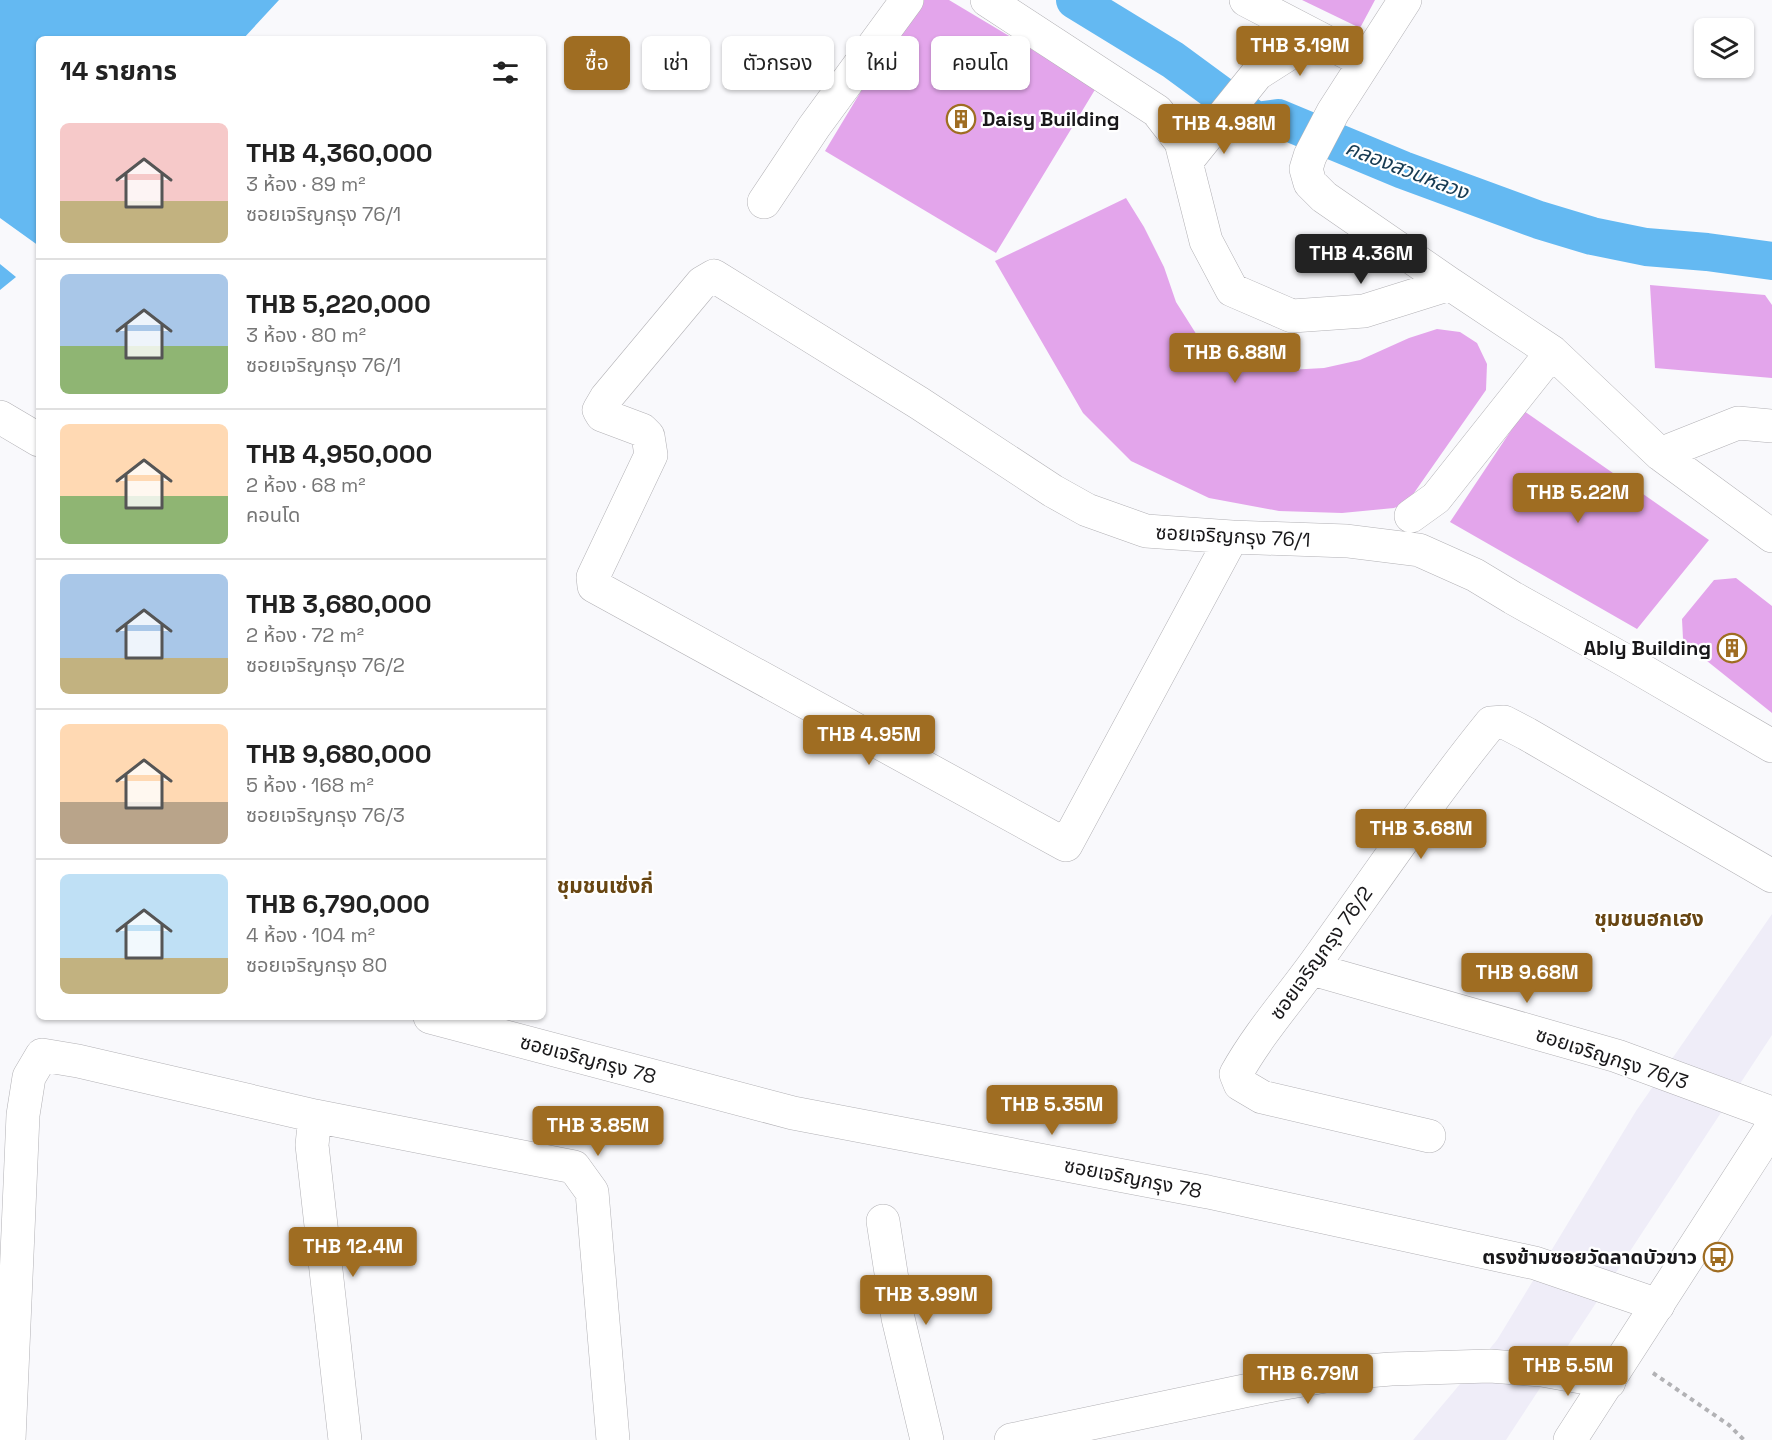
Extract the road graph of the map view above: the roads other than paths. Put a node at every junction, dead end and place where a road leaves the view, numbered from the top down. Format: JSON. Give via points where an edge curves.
{"nodes":[{"id":1,"x":907,"y":0,"type":"edge"},
{"id":2,"x":987,"y":0,"type":"edge"},
{"id":3,"x":1246,"y":0,"type":"edge"},
{"id":4,"x":1405,"y":0,"type":"edge"},
{"id":5,"x":1315,"y":37,"type":"junction"},
{"id":6,"x":1365,"y":62,"type":"junction"},
{"id":7,"x":1186,"y":162,"type":"junction"},
{"id":8,"x":764,"y":202,"type":"dead end"},
{"id":9,"x":1450,"y":284,"type":"junction"},
{"id":10,"x":1552,"y":352,"type":"junction"},
{"id":11,"x":0,"y":417,"type":"edge"},
{"id":12,"x":1772,"y":426,"type":"edge"},
{"id":13,"x":36,"y":438,"type":"edge"},
{"id":14,"x":1660,"y":454,"type":"junction"},
{"id":15,"x":1411,"y":516,"type":"dead end"},
{"id":16,"x":1772,"y":536,"type":"edge"},
{"id":17,"x":1232,"y":537,"type":"junction"},
{"id":18,"x":1772,"y":746,"type":"edge"},
{"id":19,"x":1772,"y":876,"type":"edge"},
{"id":20,"x":1312,"y":969,"type":"junction"},
{"id":21,"x":441,"y":1020,"type":"edge"},
{"id":22,"x":1772,"y":1113,"type":"edge"},
{"id":23,"x":315,"y":1116,"type":"junction"},
{"id":24,"x":1772,"y":1127,"type":"edge"},
{"id":25,"x":1429,"y":1136,"type":"dead end"},
{"id":26,"x":883,"y":1221,"type":"dead end"},
{"id":27,"x":1658,"y":1305,"type":"junction"},
{"id":28,"x":1609,"y":1382,"type":"junction"},
{"id":29,"x":9,"y":1440,"type":"edge"},
{"id":30,"x":345,"y":1440,"type":"edge"},
{"id":31,"x":613,"y":1440,"type":"edge"},
{"id":32,"x":927,"y":1440,"type":"edge"},
{"id":33,"x":1011,"y":1440,"type":"edge"},
{"id":34,"x":1570,"y":1440,"type":"edge"}],
"edges":[{"from":1,"to":8,"type":"street"},
{"from":2,"to":7,"type":"street","via":[[1157,111],[1181,142]]},
{"from":3,"to":5,"type":"street"},
{"from":4,"to":6,"type":"street"},
{"from":5,"to":6,"type":"street"},
{"from":5,"to":7,"type":"street","via":[[1257,74]]},
{"from":6,"to":9,"type":"street","via":[[1310,156],[1306,169],[1310,183],[1324,197]]},
{"from":7,"to":9,"type":"street","via":[[1206,241],[1232,290],[1292,316],[1364,311]]},
{"from":9,"to":10,"type":"street"},
{"from":10,"to":14,"type":"street"},
{"from":10,"to":15,"type":"street","via":[[1436,498]]},
{"from":11,"to":13,"type":"street"},
{"from":12,"to":14,"type":"street","via":[[1738,423]]},
{"from":14,"to":16,"type":"street"},
{"from":17,"to":17,"type":"street","name":"ซอยเจริญกรุง 76/1","via":[[1146,531],[1087,510],[714,276],[702,283],[599,410],[602,415],[642,430],[648,436],[651,455],[592,577],[594,586],[1066,845]]},
{"from":17,"to":18,"type":"street","name":"ซอยเจริญกรุง 76/1","via":[[1347,541],[1419,550],[1475,575]]},
{"from":19,"to":20,"type":"street","name":"ซอยเจริญกรุง 76/2","via":[[1527,734],[1504,722],[1491,723]]},
{"from":20,"to":22,"type":"street","name":"ซอยเจริญกรุง 76/3","via":[[1617,1056]]},
{"from":20,"to":25,"type":"street","name":"ซอยเจริญกรุง 76/2","via":[[1248,1053],[1236,1074],[1240,1084],[1262,1097]]},
{"from":21,"to":27,"type":"street","name":"ซอยเจริญกรุง 78","via":[[793,1113],[1208,1192],[1535,1263]]},
{"from":23,"to":29,"type":"street","via":[[42,1055],[29,1077],[23,1115]]},
{"from":23,"to":30,"type":"street","via":[[312,1145]]},
{"from":23,"to":31,"type":"street","via":[[574,1167],[592,1192]]},
{"from":24,"to":27,"type":"street"},
{"from":26,"to":32,"type":"street","via":[[898,1318]]},
{"from":27,"to":28,"type":"street"},
{"from":28,"to":33,"type":"street","via":[[1490,1366],[1353,1372]]},
{"from":28,"to":34,"type":"street"}]}
